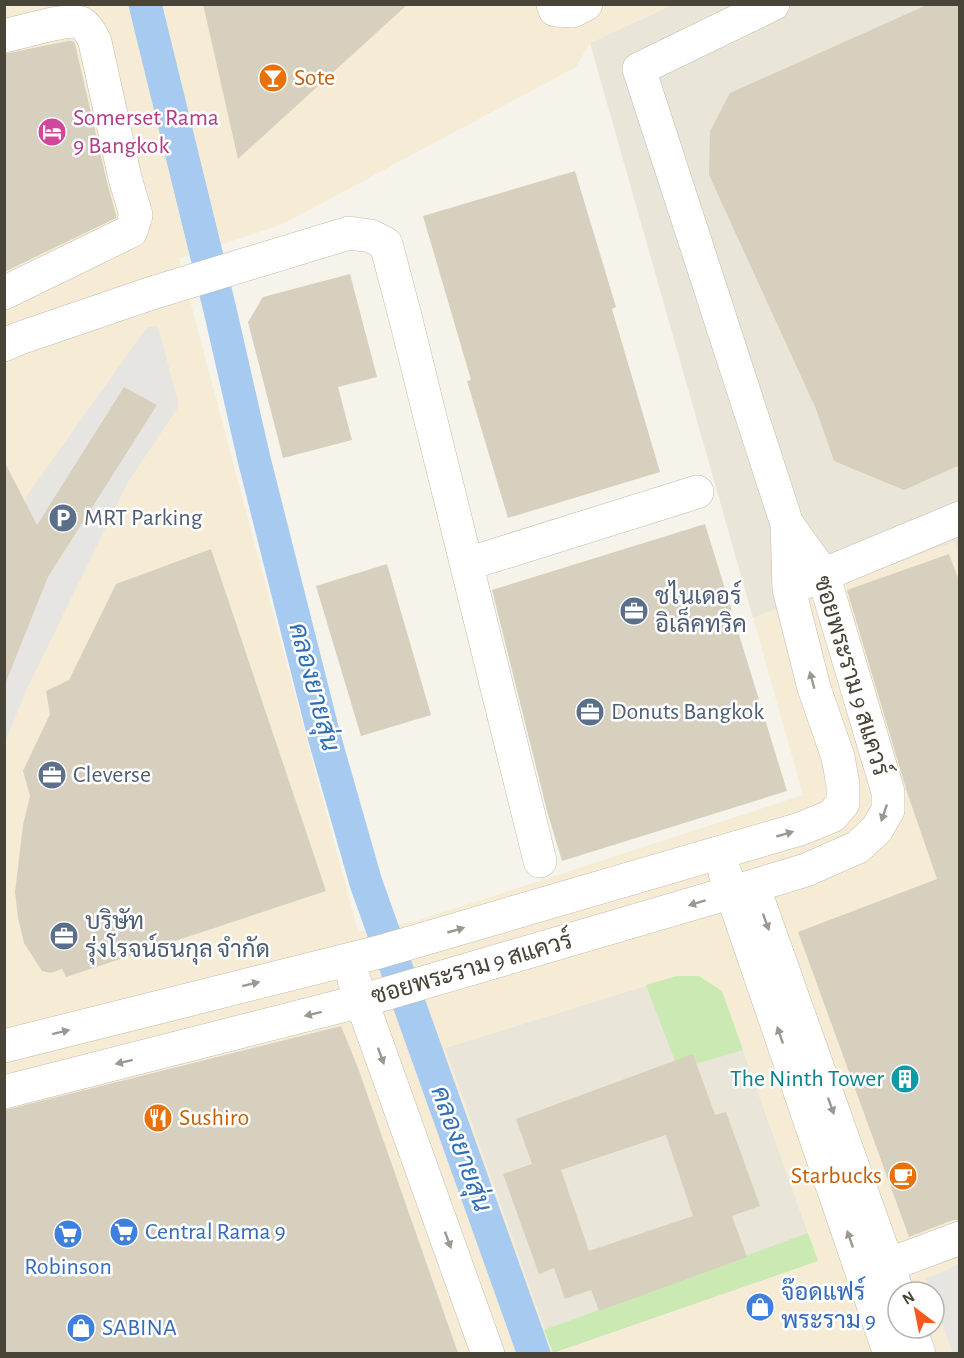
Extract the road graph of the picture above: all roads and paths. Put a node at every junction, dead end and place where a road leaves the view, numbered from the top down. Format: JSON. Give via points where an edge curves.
{"nodes":[{"id":1,"x":553,"y":4,"type":"edge"},
{"id":2,"x":586,"y":4,"type":"edge"},
{"id":3,"x":773,"y":4,"type":"edge"},
{"id":4,"x":4,"y":36,"type":"edge"},
{"id":5,"x":4,"y":293,"type":"edge"},
{"id":6,"x":4,"y":345,"type":"edge"},
{"id":7,"x":697,"y":492,"type":"dead end"},
{"id":8,"x":960,"y":518,"type":"edge"},
{"id":9,"x":787,"y":524,"type":"junction"},
{"id":10,"x":467,"y":564,"type":"junction"},
{"id":11,"x":823,"y":574,"type":"junction"},
{"id":12,"x":789,"y":589,"type":"junction"},
{"id":13,"x":728,"y":850,"type":"junction"},
{"id":14,"x":540,"y":861,"type":"dead end"},
{"id":15,"x":742,"y":890,"type":"junction"},
{"id":16,"x":348,"y":960,"type":"junction"},
{"id":17,"x":389,"y":993,"type":"junction"},
{"id":18,"x":4,"y":1046,"type":"edge"},
{"id":19,"x":4,"y":1092,"type":"edge"},
{"id":20,"x":960,"y":1238,"type":"edge"},
{"id":21,"x":883,"y":1277,"type":"edge"},
{"id":22,"x":488,"y":1353,"type":"edge"},
{"id":23,"x":890,"y":1353,"type":"edge"}],
"edges":[{"from":1,"to":2,"type":"street","via":[[555,10],[573,11]]},
{"from":3,"to":9,"type":"street","via":[[639,69]]},
{"from":4,"to":5,"type":"street","via":[[67,21],[80,23],[89,30],[136,215],[131,231]]},
{"from":6,"to":10,"type":"street","via":[[152,293],[349,233],[371,236],[386,244]]},
{"from":7,"to":10,"type":"street"},
{"from":8,"to":11,"type":"street"},
{"from":9,"to":11,"type":"street","name":"ซอยพระราม 9 สแควร์"},
{"from":9,"to":12,"type":"street","name":"ซอยพระราม 9 สแควร์"},
{"from":10,"to":14,"type":"street"},
{"from":11,"to":12,"type":"street"},
{"from":11,"to":15,"type":"street","name":"ซอยพระราม 9 สแควร์","one_way":true,"via":[[888,792],[888,810],[877,829],[858,847],[806,870]]},
{"from":13,"to":12,"type":"street","name":"ซอยพระราม 9 สแควร์","one_way":true,"via":[[832,816],[843,802],[837,757],[814,688]]},
{"from":13,"to":15,"type":"street"},
{"from":16,"to":13,"type":"street","name":"ซอยพระราม 9 สแควร์","one_way":true},
{"from":15,"to":17,"type":"street","name":"ซอยพระราม 9 สแควร์","one_way":true},
{"from":15,"to":21,"type":"street"},
{"from":16,"to":17,"type":"street"},
{"from":18,"to":16,"type":"street","name":"ซอยพระราม 9 สแควร์","one_way":true},
{"from":17,"to":19,"type":"street","name":"ซอยพระราม 9 สแควร์","one_way":true},
{"from":17,"to":22,"type":"street","one_way":true},
{"from":20,"to":21,"type":"street"},
{"from":21,"to":23,"type":"street"}]}
